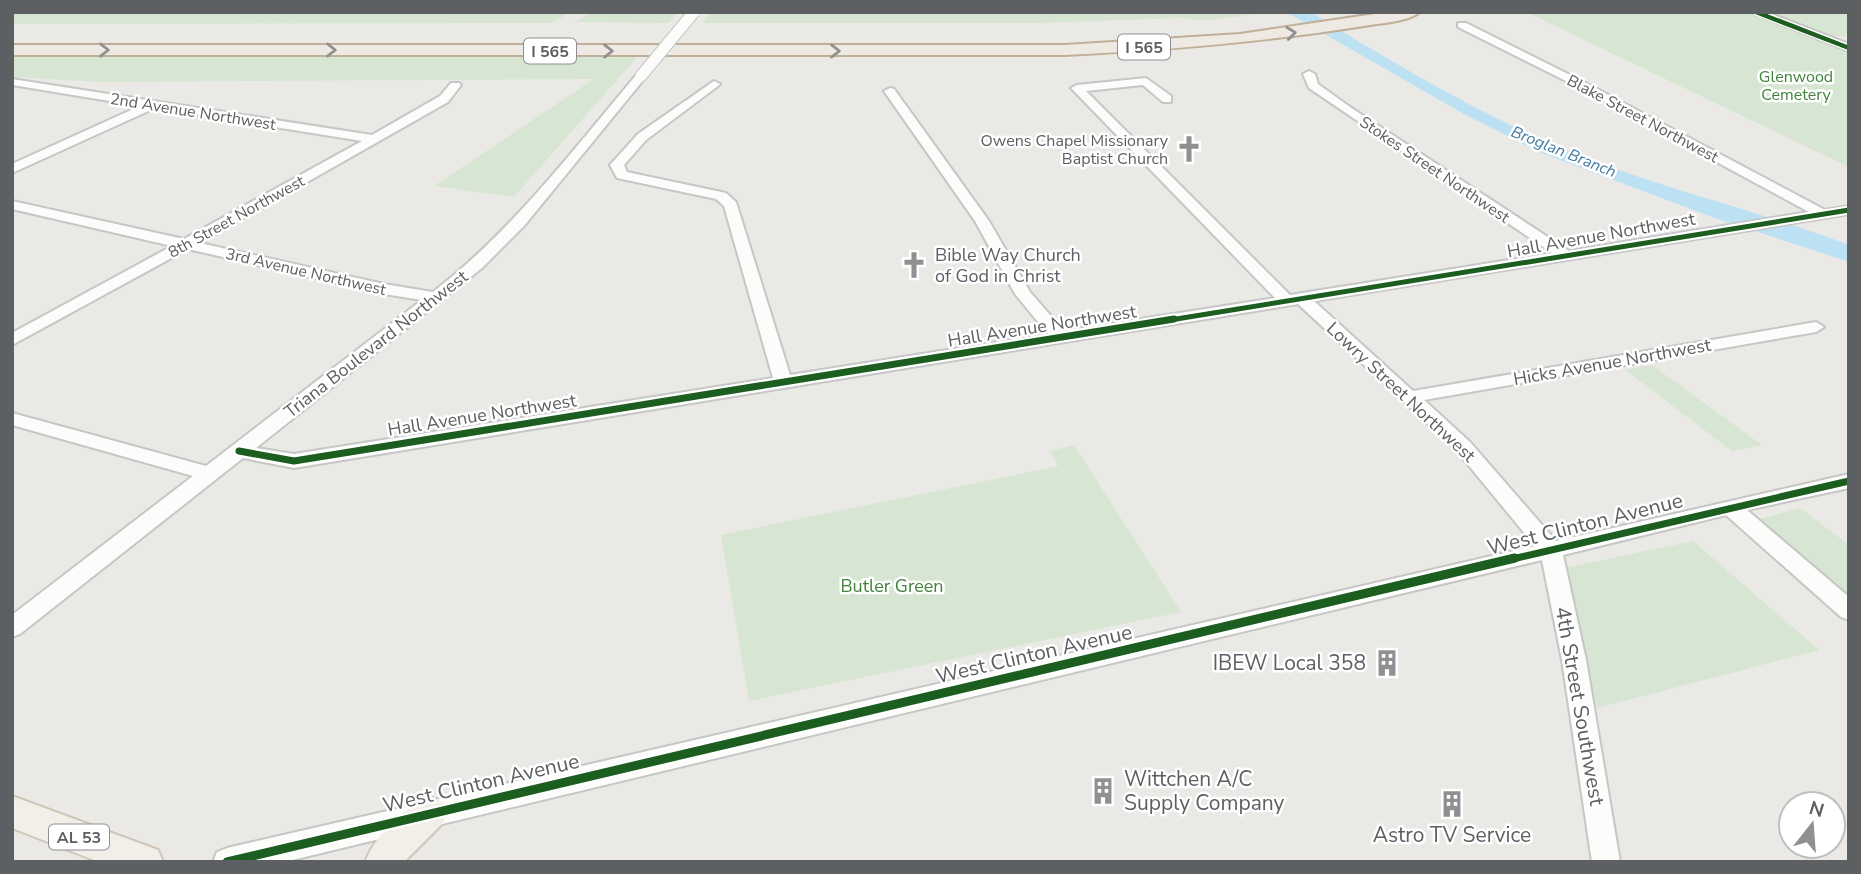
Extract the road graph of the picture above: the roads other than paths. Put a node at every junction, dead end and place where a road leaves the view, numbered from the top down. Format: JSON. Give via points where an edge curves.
{"nodes":[{"id":1,"x":694,"y":12,"type":"edge"},
{"id":2,"x":1413,"y":12,"type":"edge"},
{"id":3,"x":1756,"y":12,"type":"edge"},
{"id":4,"x":1273,"y":19,"type":"dead end"},
{"id":5,"x":1462,"y":25,"type":"dead end"},
{"id":6,"x":558,"y":34,"type":"dead end"},
{"id":7,"x":1849,"y":48,"type":"edge"},
{"id":8,"x":12,"y":50,"type":"edge"},
{"id":9,"x":1309,"y":74,"type":"dead end"},
{"id":10,"x":641,"y":76,"type":"joint"},
{"id":11,"x":12,"y":82,"type":"edge"},
{"id":12,"x":714,"y":84,"type":"dead end"},
{"id":13,"x":456,"y":85,"type":"dead end"},
{"id":14,"x":890,"y":91,"type":"dead end"},
{"id":15,"x":1167,"y":99,"type":"dead end"},
{"id":16,"x":152,"y":105,"type":"junction"},
{"id":17,"x":374,"y":139,"type":"junction"},
{"id":18,"x":12,"y":169,"type":"edge"},
{"id":19,"x":12,"y":205,"type":"edge"},
{"id":20,"x":1849,"y":210,"type":"edge"},
{"id":21,"x":1823,"y":214,"type":"junction"},
{"id":22,"x":187,"y":244,"type":"junction"},
{"id":23,"x":1568,"y":257,"type":"junction"},
{"id":24,"x":437,"y":297,"type":"junction"},
{"id":25,"x":1296,"y":301,"type":"junction"},
{"id":26,"x":1816,"y":327,"type":"dead end"},
{"id":27,"x":1061,"y":339,"type":"junction"},
{"id":28,"x":12,"y":340,"type":"edge"},
{"id":29,"x":783,"y":383,"type":"junction"},
{"id":30,"x":1409,"y":397,"type":"junction"},
{"id":31,"x":12,"y":419,"type":"edge"},
{"id":32,"x":239,"y":451,"type":"junction"},
{"id":33,"x":210,"y":474,"type":"junction"},
{"id":34,"x":1849,"y":481,"type":"edge"},
{"id":35,"x":1730,"y":507,"type":"junction"},
{"id":36,"x":1551,"y":550,"type":"junction"},
{"id":37,"x":1849,"y":611,"type":"edge"},
{"id":38,"x":12,"y":628,"type":"edge"},
{"id":39,"x":12,"y":812,"type":"edge"},
{"id":40,"x":430,"y":813,"type":"junction"},
{"id":41,"x":145,"y":862,"type":"edge"},
{"id":42,"x":227,"y":862,"type":"edge"},
{"id":43,"x":383,"y":862,"type":"edge"},
{"id":44,"x":1606,"y":862,"type":"edge"}],
"edges":[{"from":1,"to":10,"type":"street","name":"Triana Boulevard Northwest","bridge":true},
{"from":8,"to":2,"type":"highway","number":"I 565","one_way":true,"via":[[1103,49],[1223,41]]},
{"from":3,"to":7,"type":"street"},
{"from":4,"to":6,"type":"highway","number":"I 565","via":[[1056,35]]},
{"from":5,"to":21,"type":"street","name":"Blake Street Northwest"},
{"from":9,"to":23,"type":"street","name":"Stokes Street Northwest","via":[[1314,86],[1346,110]]},
{"from":10,"to":24,"type":"street","name":"Triana Boulevard Northwest","via":[[519,223]]},
{"from":11,"to":16,"type":"street","name":"2nd Avenue Northwest"},
{"from":12,"to":29,"type":"street","via":[[642,138],[618,165],[622,175],[721,196],[731,205]]},
{"from":13,"to":17,"type":"street","name":"8th Street Northwest","via":[[444,99]]},
{"from":14,"to":27,"type":"street","via":[[982,221],[1023,294]]},
{"from":15,"to":25,"type":"street","name":"Lowry Street Northwest","via":[[1146,81],[1077,88]]},
{"from":16,"to":17,"type":"street","name":"2nd Avenue Northwest"},
{"from":16,"to":18,"type":"street"},
{"from":17,"to":22,"type":"street","name":"8th Street Northwest"},
{"from":19,"to":22,"type":"street","name":"3rd Avenue Northwest"},
{"from":20,"to":21,"type":"street","name":"Hall Avenue Northwest"},
{"from":21,"to":23,"type":"street","name":"Hall Avenue Northwest"},
{"from":22,"to":24,"type":"street","name":"3rd Avenue Northwest"},
{"from":22,"to":28,"type":"street","name":"8th Street Northwest"},
{"from":23,"to":25,"type":"street","name":"Hall Avenue Northwest"},
{"from":24,"to":32,"type":"street","name":"Triana Boulevard Northwest"},
{"from":25,"to":27,"type":"street","name":"Hall Avenue Northwest"},
{"from":25,"to":30,"type":"street","name":"Lowry Street Northwest"},
{"from":26,"to":30,"type":"street","name":"Hicks Avenue Northwest"},
{"from":27,"to":29,"type":"street","name":"Hall Avenue Northwest"},
{"from":29,"to":32,"type":"street","name":"Hall Avenue Northwest","via":[[294,461]]},
{"from":30,"to":36,"type":"street","name":"Lowry Street Northwest","via":[[1463,446]]},
{"from":31,"to":33,"type":"street"},
{"from":32,"to":33,"type":"street","name":"Triana Boulevard Northwest"},
{"from":33,"to":38,"type":"street","name":"Triana Boulevard Northwest"},
{"from":34,"to":35,"type":"street","name":"West Clinton Avenue"},
{"from":35,"to":36,"type":"street","name":"West Clinton Avenue"},
{"from":35,"to":37,"type":"street"},
{"from":36,"to":40,"type":"street","name":"West Clinton Avenue"},
{"from":36,"to":44,"type":"street","name":"4th Street Southwest","via":[[1574,660]]},
{"from":39,"to":41,"type":"main road","number":"AL 53"},
{"from":40,"to":42,"type":"street","name":"West Clinton Avenue"},
{"from":40,"to":43,"type":"main road"}]}
